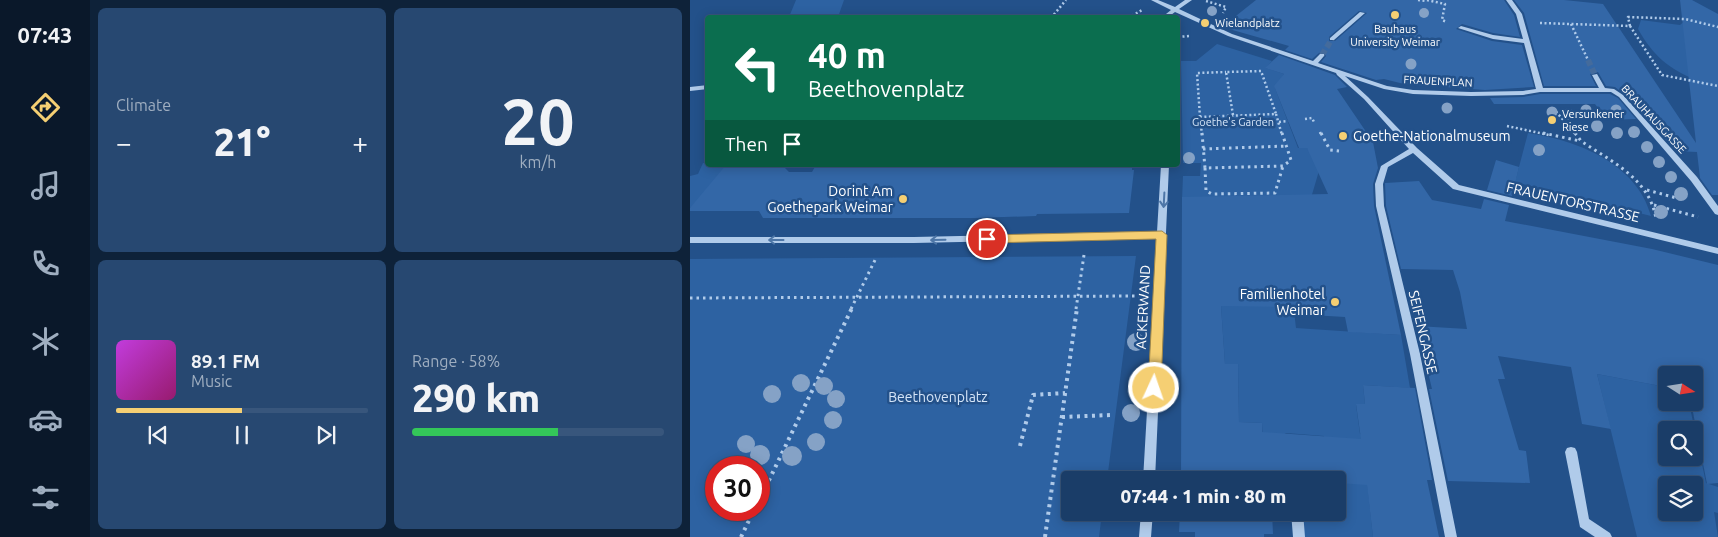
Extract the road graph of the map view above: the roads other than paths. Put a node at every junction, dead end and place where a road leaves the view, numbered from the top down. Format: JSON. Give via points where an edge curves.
{"nodes":[{"id":1,"x":1154,"y":0,"type":"edge"},
{"id":2,"x":1189,"y":0,"type":"edge"},
{"id":3,"x":1508,"y":0,"type":"edge"},
{"id":4,"x":1362,"y":13,"type":"dead end"},
{"id":5,"x":1174,"y":14,"type":"edge"},
{"id":6,"x":1180,"y":16,"type":"edge"},
{"id":7,"x":1461,"y":28,"type":"road end"},
{"id":8,"x":1332,"y":38,"type":"tunnel mouth"},
{"id":9,"x":1526,"y":41,"type":"junction"},
{"id":10,"x":1322,"y":55,"type":"tunnel mouth"},
{"id":11,"x":1313,"y":64,"type":"junction"},
{"id":12,"x":1337,"y":73,"type":"junction"},
{"id":13,"x":1595,"y":75,"type":"tunnel mouth"},
{"id":14,"x":705,"y":87,"type":"edge"},
{"id":15,"x":1602,"y":88,"type":"junction"},
{"id":16,"x":690,"y":89,"type":"edge"},
{"id":17,"x":1540,"y":90,"type":"junction"},
{"id":18,"x":1414,"y":150,"type":"junction"},
{"id":19,"x":1429,"y":164,"type":"joint"},
{"id":20,"x":1165,"y":167,"type":"edge"},
{"id":21,"x":1718,"y":212,"type":"edge"},
{"id":22,"x":1162,"y":235,"type":"junction"},
{"id":23,"x":1658,"y":236,"type":"joint"},
{"id":24,"x":690,"y":240,"type":"edge"},
{"id":25,"x":1718,"y":251,"type":"edge"},
{"id":26,"x":1571,"y":452,"type":"dead end"},
{"id":27,"x":1149,"y":471,"type":"edge"},
{"id":28,"x":1146,"y":521,"type":"edge"},
{"id":29,"x":1298,"y":521,"type":"edge"},
{"id":30,"x":1145,"y":537,"type":"edge"},
{"id":31,"x":1299,"y":537,"type":"edge"},
{"id":32,"x":1451,"y":537,"type":"edge"},
{"id":33,"x":1606,"y":537,"type":"edge"}],
"edges":[{"from":1,"to":5,"type":"street","name":"FRAUENPLAN"},
{"from":2,"to":5,"type":"street"},
{"from":3,"to":9,"type":"street","via":[[1522,22]]},
{"from":4,"to":8,"type":"street"},
{"from":6,"to":11,"type":"street","name":"FRAUENPLAN"},
{"from":7,"to":9,"type":"street","via":[[1493,37]]},
{"from":9,"to":17,"type":"street"},
{"from":10,"to":11,"type":"street"},
{"from":11,"to":12,"type":"street","name":"FRAUENPLAN"},
{"from":12,"to":17,"type":"street","name":"FRAUENPLAN","via":[[1386,88],[1413,92],[1471,94]]},
{"from":12,"to":18,"type":"street","name":"FRAUENPLAN","via":[[1366,98]]},
{"from":13,"to":15,"type":"street"},
{"from":14,"to":16,"type":"street"},
{"from":15,"to":17,"type":"street","name":"BRAUHAUSGASSE"},
{"from":15,"to":21,"type":"street","name":"BRAUHAUSGASSE","via":[[1620,96],[1694,179]]},
{"from":18,"to":19,"type":"street","name":"FRAUENPLAN"},
{"from":18,"to":32,"type":"street","name":"SEIFENGASSE","via":[[1385,166],[1379,184],[1380,206]]},
{"from":19,"to":23,"type":"street","name":"FRAUENTORSTRASSE","via":[[1456,187],[1606,226]]},
{"from":20,"to":22,"type":"street","name":"ACKERWAND","one_way":true},
{"from":22,"to":24,"type":"street","one_way":true},
{"from":22,"to":27,"type":"street","name":"ACKERWAND"},
{"from":23,"to":25,"type":"street","name":"FRAUENTORSTRASSE"},
{"from":26,"to":33,"type":"street","via":[[1584,523]]},
{"from":28,"to":30,"type":"street"},
{"from":29,"to":31,"type":"street"}]}
